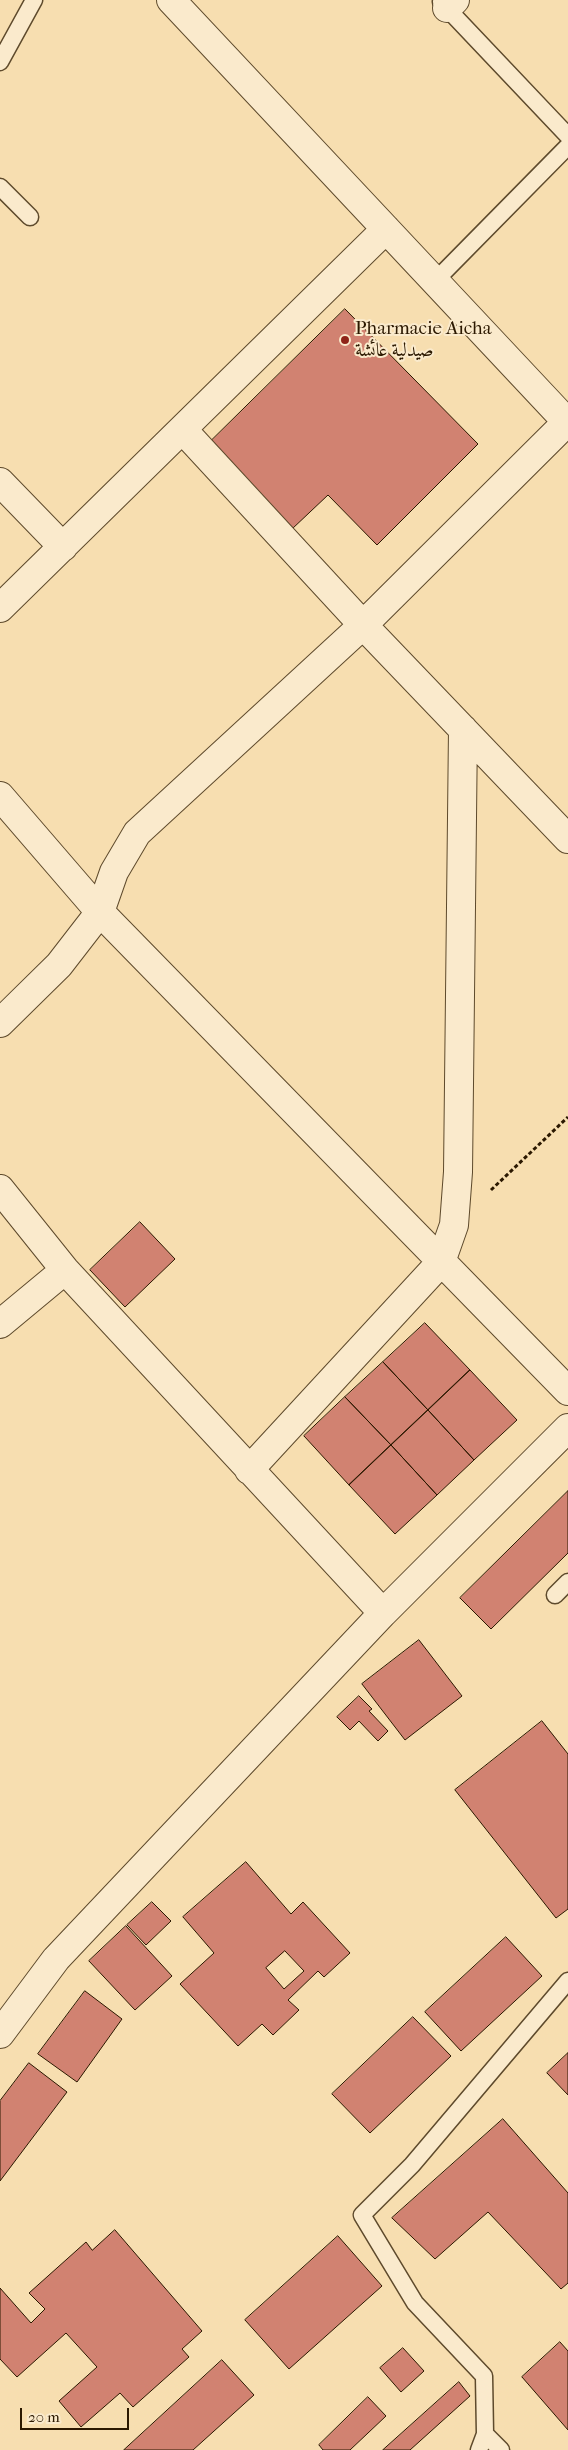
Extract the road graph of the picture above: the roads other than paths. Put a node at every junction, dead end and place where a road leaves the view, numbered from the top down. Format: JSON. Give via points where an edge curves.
{"nodes":[{"id":1,"x":34,"y":0,"type":"edge"},
{"id":2,"x":171,"y":0,"type":"edge"},
{"id":3,"x":447,"y":3,"type":"edge"},
{"id":4,"x":0,"y":62,"type":"edge"},
{"id":5,"x":568,"y":136,"type":"edge"},
{"id":6,"x":568,"y":146,"type":"edge"},
{"id":7,"x":0,"y":187,"type":"edge"},
{"id":8,"x":30,"y":217,"type":"dead end"},
{"id":9,"x":386,"y":229,"type":"junction"},
{"id":10,"x":435,"y":281,"type":"junction"},
{"id":11,"x":568,"y":422,"type":"edge"},
{"id":12,"x":183,"y":430,"type":"junction"},
{"id":13,"x":0,"y":482,"type":"edge"},
{"id":14,"x":63,"y":547,"type":"junction"},
{"id":15,"x":0,"y":608,"type":"edge"},
{"id":16,"x":363,"y":625,"type":"junction"},
{"id":17,"x":463,"y":729,"type":"junction"},
{"id":18,"x":0,"y":796,"type":"edge"},
{"id":19,"x":568,"y":839,"type":"edge"},
{"id":20,"x":100,"y":912,"type":"junction"},
{"id":21,"x":0,"y":1023,"type":"edge"},
{"id":22,"x":0,"y":1189,"type":"edge"},
{"id":23,"x":441,"y":1262,"type":"junction"},
{"id":24,"x":65,"y":1270,"type":"junction"},
{"id":25,"x":0,"y":1324,"type":"edge"},
{"id":26,"x":568,"y":1391,"type":"edge"},
{"id":27,"x":568,"y":1428,"type":"edge"},
{"id":28,"x":249,"y":1470,"type":"junction"},
{"id":29,"x":568,"y":1582,"type":"edge"},
{"id":30,"x":555,"y":1595,"type":"dead end"},
{"id":31,"x":383,"y":1613,"type":"junction"},
{"id":32,"x":568,"y":1981,"type":"edge"},
{"id":33,"x":0,"y":2034,"type":"edge"},
{"id":34,"x":485,"y":2434,"type":"junction"},
{"id":35,"x":479,"y":2450,"type":"edge"},
{"id":36,"x":501,"y":2450,"type":"edge"}],
"edges":[{"from":1,"to":4,"type":"lane"},
{"from":2,"to":9,"type":"street"},
{"from":3,"to":5,"type":"lane"},
{"from":6,"to":10,"type":"lane"},
{"from":7,"to":8,"type":"lane"},
{"from":9,"to":10,"type":"street"},
{"from":9,"to":12,"type":"street"},
{"from":10,"to":11,"type":"street"},
{"from":11,"to":16,"type":"street"},
{"from":12,"to":14,"type":"street"},
{"from":12,"to":16,"type":"street"},
{"from":13,"to":14,"type":"street"},
{"from":14,"to":15,"type":"street"},
{"from":16,"to":17,"type":"street"},
{"from":16,"to":20,"type":"street","via":[[137,833],[114,872]]},
{"from":17,"to":19,"type":"street"},
{"from":17,"to":23,"type":"street","via":[[458,1172],[454,1225]]},
{"from":18,"to":20,"type":"street"},
{"from":20,"to":21,"type":"street","via":[[59,965]]},
{"from":20,"to":23,"type":"street"},
{"from":22,"to":24,"type":"street"},
{"from":23,"to":26,"type":"street"},
{"from":23,"to":28,"type":"street"},
{"from":24,"to":25,"type":"street"},
{"from":24,"to":28,"type":"street"},
{"from":27,"to":31,"type":"street"},
{"from":28,"to":31,"type":"street"},
{"from":29,"to":30,"type":"lane"},
{"from":31,"to":33,"type":"street","via":[[56,1959]]},
{"from":32,"to":34,"type":"lane","via":[[412,2165],[362,2215],[415,2303],[484,2376]]},
{"from":34,"to":35,"type":"lane"},
{"from":34,"to":36,"type":"lane"}]}
